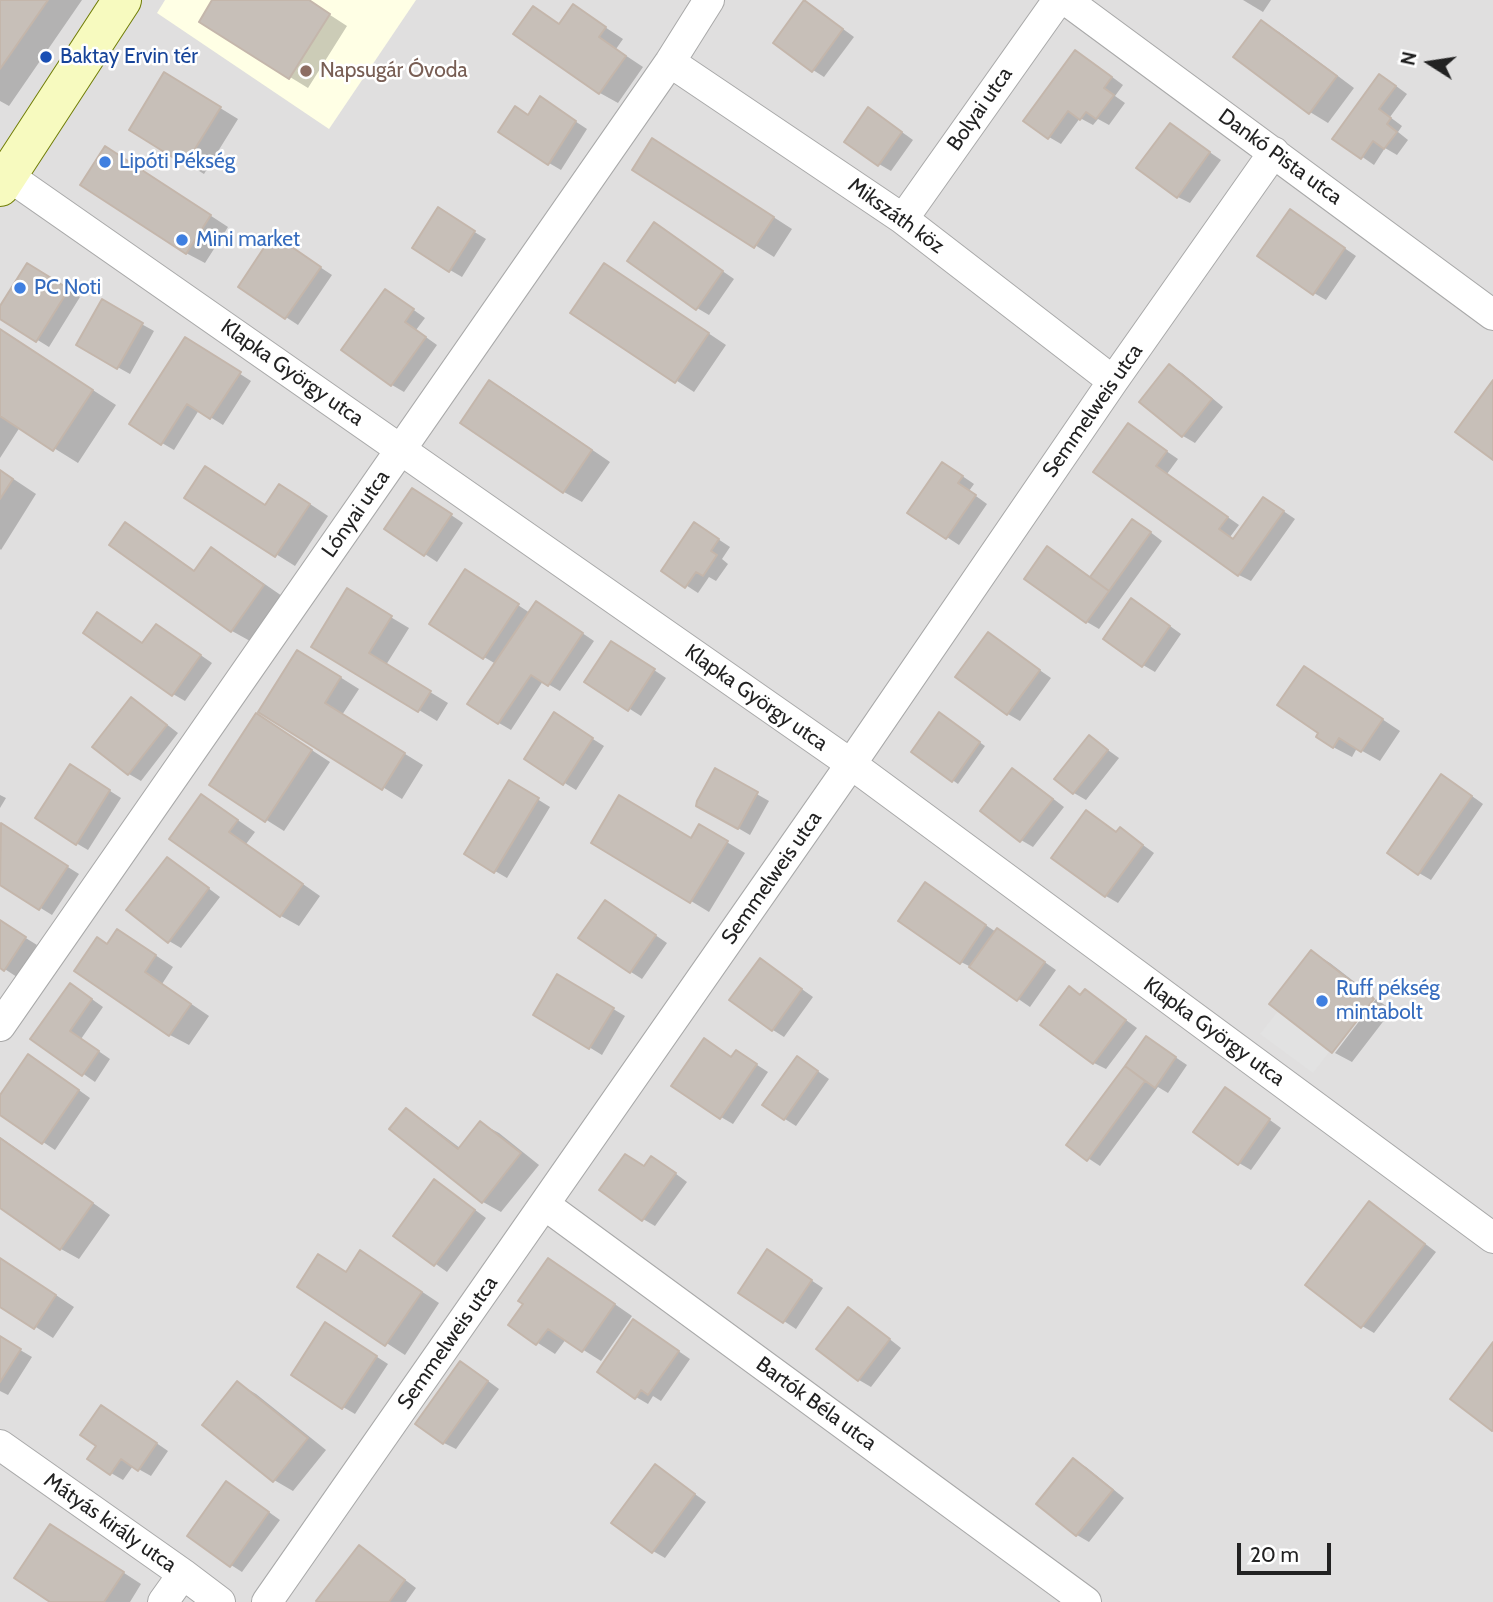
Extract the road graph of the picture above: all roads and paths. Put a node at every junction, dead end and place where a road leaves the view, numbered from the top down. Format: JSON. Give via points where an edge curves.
{"nodes":[{"id":1,"x":122,"y":0,"type":"edge"},
{"id":2,"x":709,"y":0,"type":"edge"},
{"id":3,"x":1058,"y":0,"type":"edge"},
{"id":4,"x":1066,"y":0,"type":"edge"},
{"id":5,"x":670,"y":62,"type":"junction"},
{"id":6,"x":1275,"y":152,"type":"junction"},
{"id":7,"x":3,"y":177,"type":"edge"},
{"id":8,"x":903,"y":219,"type":"junction"},
{"id":9,"x":1493,"y":315,"type":"edge"},
{"id":10,"x":1113,"y":382,"type":"junction"},
{"id":11,"x":400,"y":449,"type":"junction"},
{"id":12,"x":851,"y":764,"type":"junction"},
{"id":13,"x":0,"y":1026,"type":"edge"},
{"id":14,"x":545,"y":1205,"type":"junction"},
{"id":15,"x":1493,"y":1238,"type":"edge"},
{"id":16,"x":0,"y":1445,"type":"edge"},
{"id":17,"x":183,"y":1574,"type":"junction"},
{"id":18,"x":163,"y":1602,"type":"edge"},
{"id":19,"x":220,"y":1602,"type":"edge"},
{"id":20,"x":267,"y":1602,"type":"edge"},
{"id":21,"x":1086,"y":1602,"type":"edge"}],
"edges":[{"from":1,"to":7,"type":"main road"},
{"from":2,"to":5,"type":"street","name":"Lónyai utca"},
{"from":3,"to":8,"type":"street","name":"Bolyai utca"},
{"from":4,"to":6,"type":"street","name":"Dankó Pista utca"},
{"from":5,"to":8,"type":"street","name":"Mikszáth köz"},
{"from":5,"to":11,"type":"street","name":"Lónyai utca"},
{"from":6,"to":9,"type":"street","name":"Dankó Pista utca"},
{"from":6,"to":10,"type":"street","name":"Semmelweis utca"},
{"from":7,"to":11,"type":"street","name":"Klapka György utca"},
{"from":8,"to":10,"type":"street","name":"Mikszáth köz"},
{"from":10,"to":12,"type":"street","name":"Semmelweis utca"},
{"from":11,"to":12,"type":"street","name":"Klapka György utca"},
{"from":11,"to":13,"type":"street","name":"Lónyai utca"},
{"from":12,"to":14,"type":"street","name":"Semmelweis utca"},
{"from":12,"to":15,"type":"street","name":"Klapka György utca"},
{"from":14,"to":20,"type":"street","name":"Semmelweis utca"},
{"from":14,"to":21,"type":"street","name":"Bartók Béla utca"},
{"from":16,"to":17,"type":"street","name":"Mátyás király utca"},
{"from":17,"to":18,"type":"street"},
{"from":17,"to":19,"type":"street","name":"Mátyás király utca"}]}
